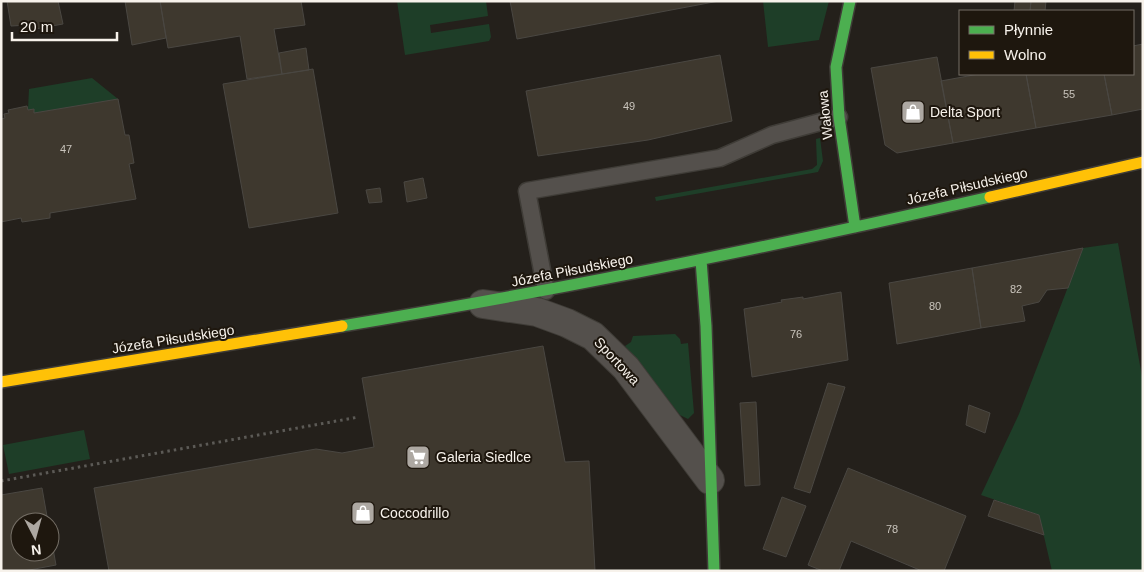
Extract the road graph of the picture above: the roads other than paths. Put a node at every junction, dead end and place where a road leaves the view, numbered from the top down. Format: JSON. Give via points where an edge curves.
{"nodes":[{"id":1,"x":850,"y":1,"type":"edge"},
{"id":2,"x":838,"y":117,"type":"junction"},
{"id":3,"x":1143,"y":162,"type":"edge"},
{"id":4,"x":855,"y":227,"type":"junction"},
{"id":5,"x":701,"y":260,"type":"junction"},
{"id":6,"x":546,"y":291,"type":"junction"},
{"id":7,"x":482,"y":303,"type":"junction"},
{"id":8,"x":1,"y":382,"type":"edge"},
{"id":9,"x":710,"y":480,"type":"junction"},
{"id":10,"x":714,"y":571,"type":"edge"}],
"edges":[{"from":1,"to":2,"type":"main road","name":"Wałowa","via":[[836,67]]},
{"from":2,"to":4,"type":"main road","name":"Wałowa"},
{"from":2,"to":6,"type":"lane","via":[[772,135],[720,158],[527,191]]},
{"from":3,"to":4,"type":"main road","name":"Józefa Piłsudskiego"},
{"from":4,"to":5,"type":"main road","name":"Józefa Piłsudskiego","via":[[780,246]]},
{"from":5,"to":6,"type":"main road","name":"Józefa Piłsudskiego"},
{"from":5,"to":9,"type":"main road"},
{"from":6,"to":7,"type":"main road","name":"Józefa Piłsudskiego"},
{"from":7,"to":8,"type":"main road","name":"Józefa Piłsudskiego"},
{"from":7,"to":9,"type":"street","name":"Sportowa","via":[[536,312],[567,322],[593,336],[626,368]]},
{"from":9,"to":10,"type":"main road"}]}
